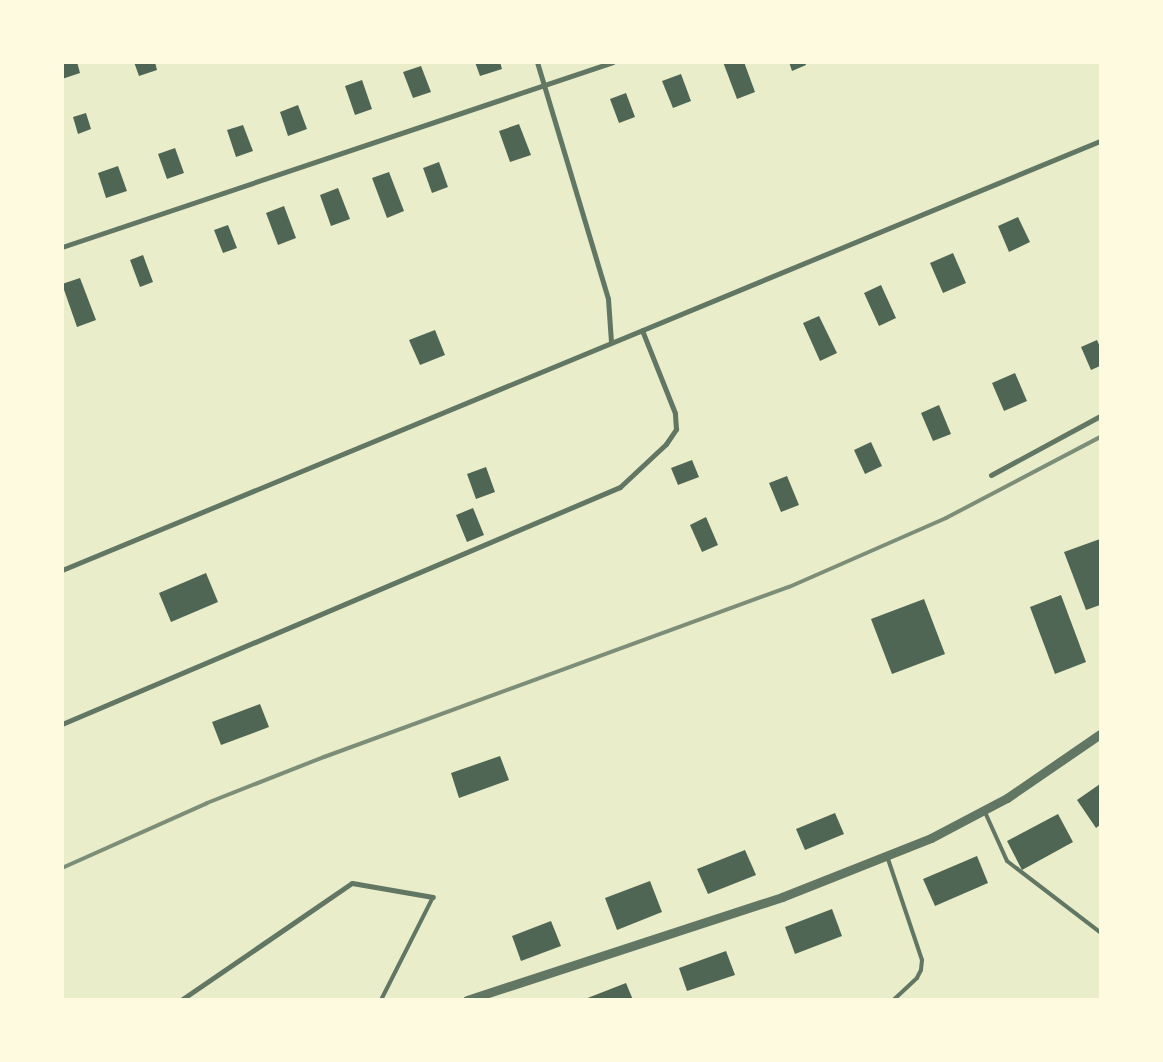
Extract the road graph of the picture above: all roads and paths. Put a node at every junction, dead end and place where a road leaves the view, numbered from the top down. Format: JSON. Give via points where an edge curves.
{"nodes":[{"id":1,"x":537,"y":62,"type":"edge"},
{"id":2,"x":613,"y":62,"type":"edge"},
{"id":3,"x":543,"y":86,"type":"junction"},
{"id":4,"x":1100,"y":141,"type":"edge"},
{"id":5,"x":62,"y":247,"type":"edge"},
{"id":6,"x":642,"y":330,"type":"junction"},
{"id":7,"x":611,"y":342,"type":"junction"},
{"id":8,"x":1100,"y":416,"type":"edge"},
{"id":9,"x":991,"y":475,"type":"dead end"},
{"id":10,"x":62,"y":570,"type":"edge"},
{"id":11,"x":62,"y":724,"type":"edge"},
{"id":12,"x":1100,"y":734,"type":"edge"},
{"id":13,"x":984,"y":810,"type":"junction"},
{"id":14,"x":887,"y":856,"type":"junction"},
{"id":15,"x":433,"y":897,"type":"joint"},
{"id":16,"x":1100,"y":932,"type":"edge"},
{"id":17,"x":181,"y":1000,"type":"edge"},
{"id":18,"x":381,"y":1000,"type":"edge"},
{"id":19,"x":467,"y":1000,"type":"edge"},
{"id":20,"x":893,"y":1000,"type":"edge"}],
"edges":[{"from":1,"to":3,"type":"street"},
{"from":2,"to":3,"type":"street"},
{"from":3,"to":5,"type":"street"},
{"from":3,"to":7,"type":"street","via":[[608,299]]},
{"from":4,"to":6,"type":"street"},
{"from":6,"to":7,"type":"street"},
{"from":6,"to":11,"type":"street","via":[[676,413],[676,429],[666,444],[620,488]]},
{"from":7,"to":10,"type":"street"},
{"from":8,"to":9,"type":"street"},
{"from":12,"to":13,"type":"street","via":[[1007,798]]},
{"from":13,"to":14,"type":"street","via":[[931,838]]},
{"from":13,"to":16,"type":"lane","via":[[1007,862]]},
{"from":14,"to":19,"type":"street","via":[[782,897]]},
{"from":14,"to":20,"type":"lane","via":[[922,960],[917,978]]},
{"from":15,"to":17,"type":"street","via":[[352,883]]},
{"from":15,"to":18,"type":"lane"}]}
